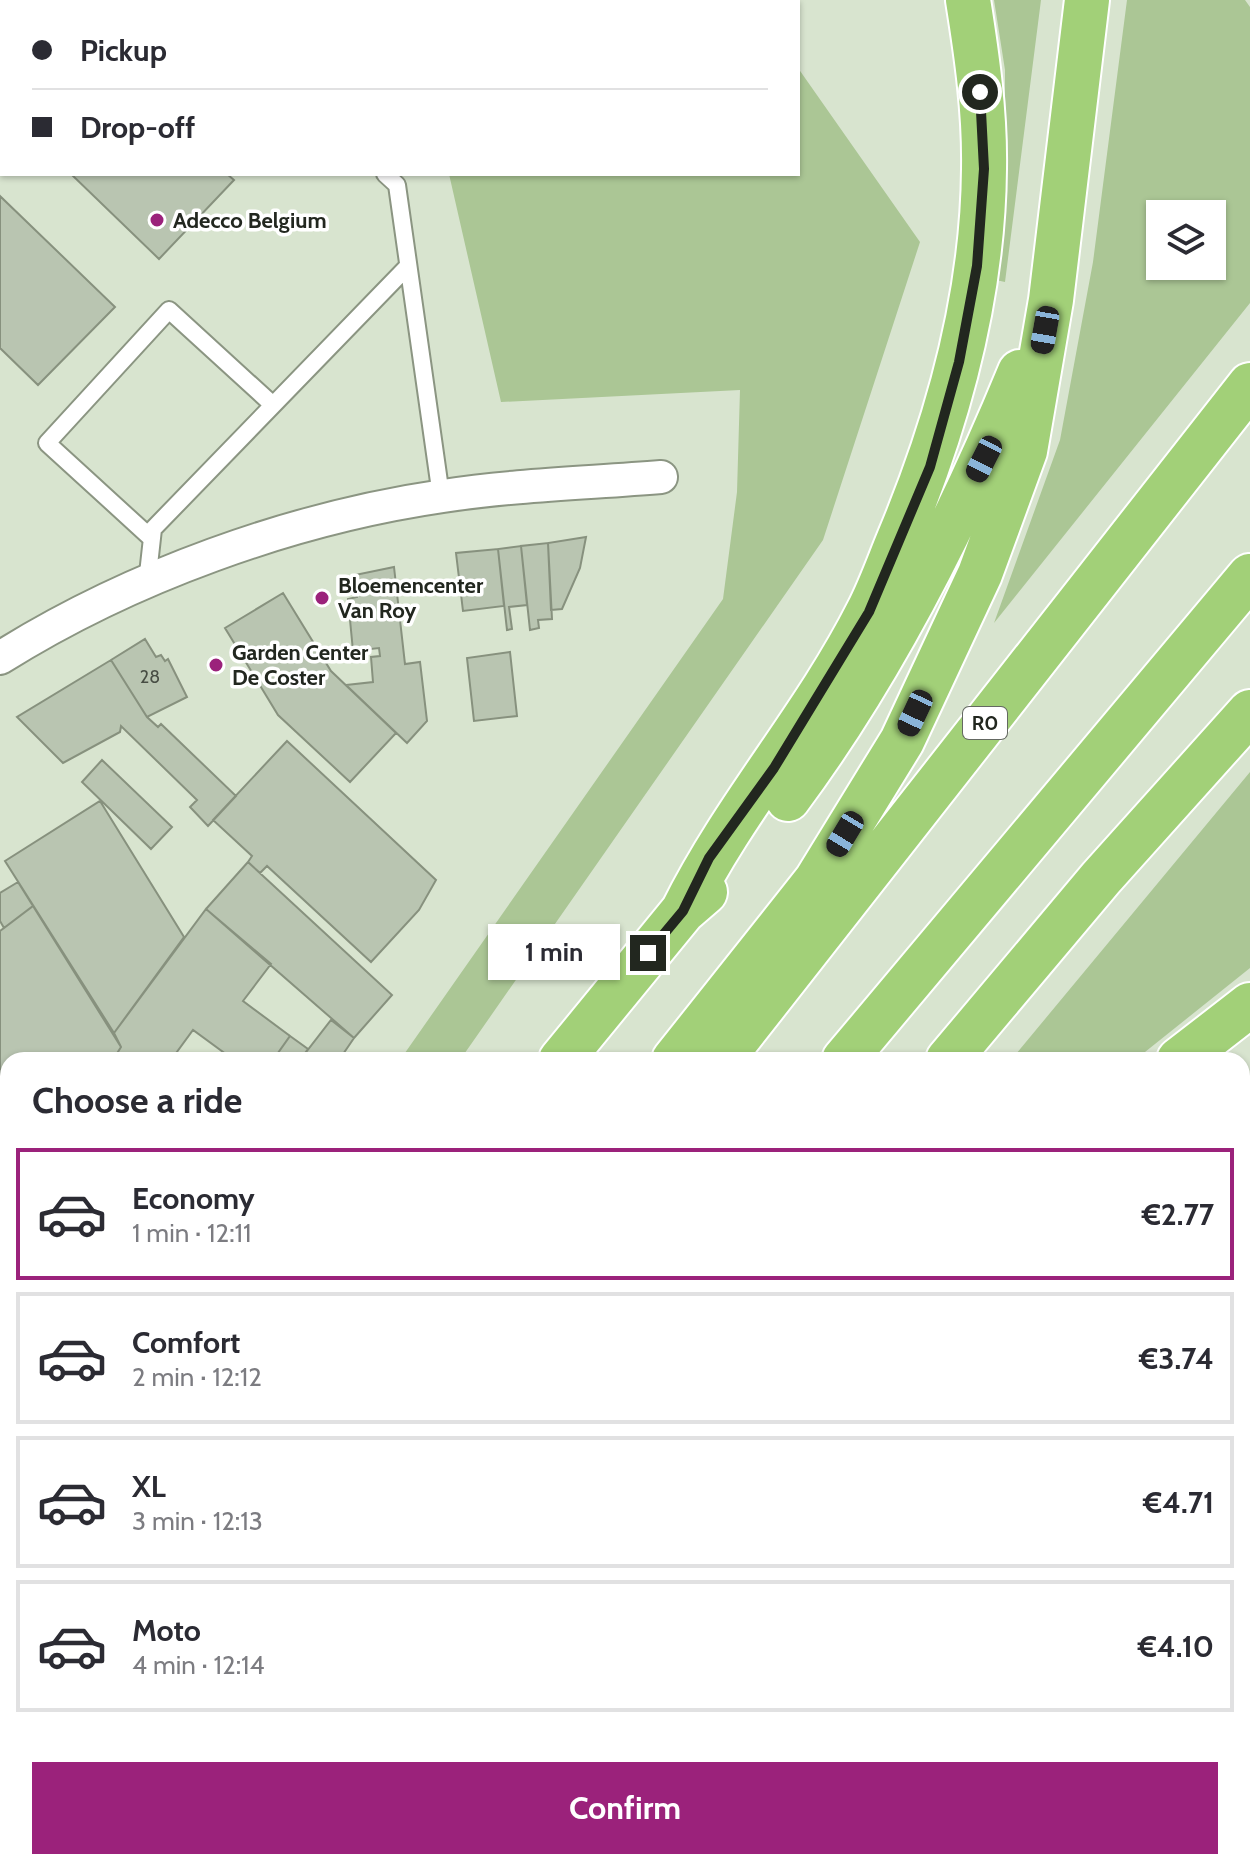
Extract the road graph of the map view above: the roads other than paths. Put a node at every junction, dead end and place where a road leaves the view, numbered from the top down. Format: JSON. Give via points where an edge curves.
{"nodes":[{"id":1,"x":968,"y":0,"type":"edge"},
{"id":2,"x":1087,"y":0,"type":"edge"},
{"id":3,"x":387,"y":176,"type":"edge"},
{"id":4,"x":408,"y":266,"type":"junction"},
{"id":5,"x":1051,"y":300,"type":"junction"},
{"id":6,"x":1250,"y":385,"type":"edge"},
{"id":7,"x":273,"y":405,"type":"junction"},
{"id":8,"x":661,"y":477,"type":"dead end"},
{"id":9,"x":441,"y":496,"type":"junction"},
{"id":10,"x":151,"y":538,"type":"junction"},
{"id":11,"x":1250,"y":576,"type":"edge"},
{"id":12,"x":147,"y":583,"type":"junction"},
{"id":13,"x":0,"y":658,"type":"edge"},
{"id":14,"x":1250,"y":712,"type":"edge"},
{"id":15,"x":683,"y":911,"type":"junction"},
{"id":16,"x":1250,"y":1005,"type":"edge"},
{"id":17,"x":1250,"y":1028,"type":"edge"},
{"id":18,"x":568,"y":1052,"type":"edge"},
{"id":19,"x":680,"y":1052,"type":"edge"},
{"id":20,"x":727,"y":1052,"type":"edge"},
{"id":21,"x":851,"y":1052,"type":"edge"},
{"id":22,"x":955,"y":1052,"type":"edge"},
{"id":23,"x":1190,"y":1052,"type":"edge"},
{"id":24,"x":1193,"y":1052,"type":"edge"}],
"edges":[{"from":1,"to":15,"type":"highway","via":[[984,169],[977,266],[959,362],[930,467],[869,612],[774,768],[709,858]]},
{"from":2,"to":5,"type":"highway"},
{"from":3,"to":4,"type":"lane","via":[[397,185]]},
{"from":4,"to":7,"type":"lane"},
{"from":4,"to":9,"type":"lane"},
{"from":5,"to":15,"type":"highway","via":[[984,459],[860,691],[737,867]]},
{"from":5,"to":19,"type":"highway","via":[[1025,451],[980,574],[902,741],[816,881]]},
{"from":6,"to":20,"type":"highway","number":"R0"},
{"from":7,"to":10,"type":"lane","via":[[153,529]]},
{"from":7,"to":10,"type":"lane","via":[[169,310],[47,443]]},
{"from":8,"to":9,"type":"street"},
{"from":9,"to":12,"type":"street","via":[[232,547]]},
{"from":10,"to":12,"type":"lane"},
{"from":11,"to":21,"type":"highway"},
{"from":12,"to":13,"type":"street","via":[[32,637]]},
{"from":14,"to":22,"type":"highway"},
{"from":15,"to":18,"type":"highway"},
{"from":16,"to":23,"type":"highway"},
{"from":17,"to":24,"type":"highway"}]}
